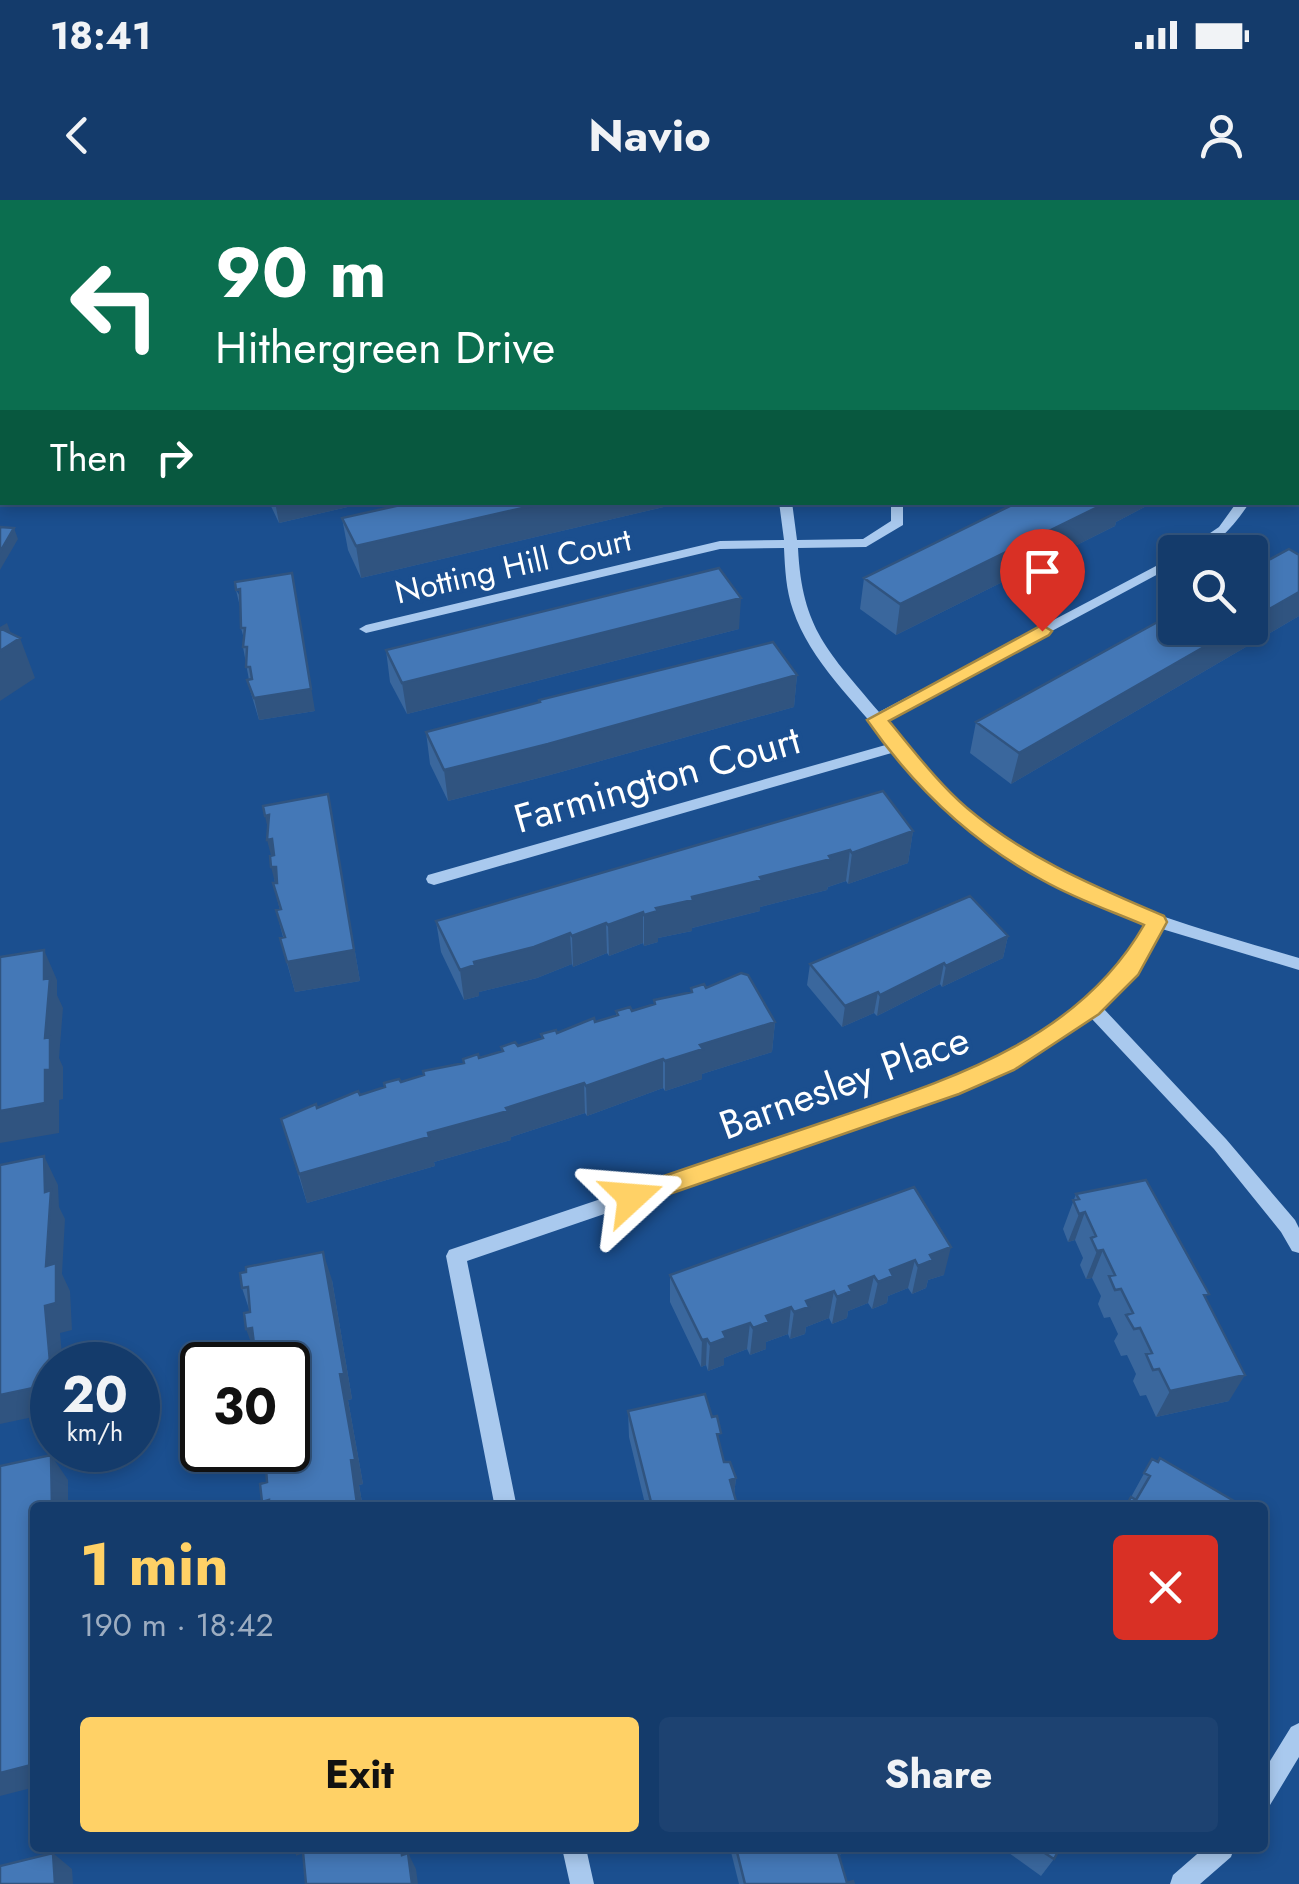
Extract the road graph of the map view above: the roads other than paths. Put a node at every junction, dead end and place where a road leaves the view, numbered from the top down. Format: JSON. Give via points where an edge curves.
{"nodes":[{"id":1,"x":785,"y":505,"type":"edge"},
{"id":2,"x":897,"y":505,"type":"edge"},
{"id":3,"x":1242,"y":505,"type":"edge"},
{"id":4,"x":1216,"y":535,"type":"edge"},
{"id":5,"x":790,"y":545,"type":"junction"},
{"id":6,"x":1158,"y":569,"type":"edge"},
{"id":7,"x":366,"y":629,"type":"dead end"},
{"id":8,"x":877,"y":720,"type":"junction"},
{"id":9,"x":898,"y":746,"type":"junction"},
{"id":10,"x":434,"y":879,"type":"dead end"},
{"id":11,"x":1157,"y":922,"type":"junction"},
{"id":12,"x":1299,"y":964,"type":"edge"},
{"id":13,"x":1092,"y":1008,"type":"junction"},
{"id":14,"x":1299,"y":1245,"type":"edge"},
{"id":15,"x":505,"y":1502,"type":"edge"},
{"id":16,"x":1299,"y":1735,"type":"edge"},
{"id":17,"x":1268,"y":1787,"type":"edge"},
{"id":18,"x":575,"y":1852,"type":"edge"},
{"id":19,"x":1218,"y":1852,"type":"edge"},
{"id":20,"x":582,"y":1884,"type":"edge"},
{"id":21,"x":1182,"y":1884,"type":"edge"}],
"edges":[{"from":1,"to":5,"type":"street"},
{"from":2,"to":5,"type":"street","name":"Notting Hill Court","via":[[898,522],[866,543]]},
{"from":3,"to":4,"type":"street"},
{"from":5,"to":7,"type":"street","name":"Notting Hill Court","via":[[720,544]]},
{"from":5,"to":8,"type":"street","via":[[792,586],[812,637]]},
{"from":6,"to":8,"type":"street"},
{"from":8,"to":9,"type":"street"},
{"from":9,"to":10,"type":"street","name":"Farmington Court"},
{"from":9,"to":11,"type":"street","via":[[959,812],[999,843],[1053,877]]},
{"from":11,"to":12,"type":"street"},
{"from":11,"to":13,"type":"street","name":"Barnesley Place","via":[[1130,969]]},
{"from":13,"to":14,"type":"street","via":[[1220,1144]]},
{"from":13,"to":15,"type":"street","name":"Barnesley Place","via":[[1006,1063],[951,1088],[456,1256]]},
{"from":16,"to":17,"type":"street"},
{"from":18,"to":20,"type":"street"},
{"from":19,"to":21,"type":"street"}]}
